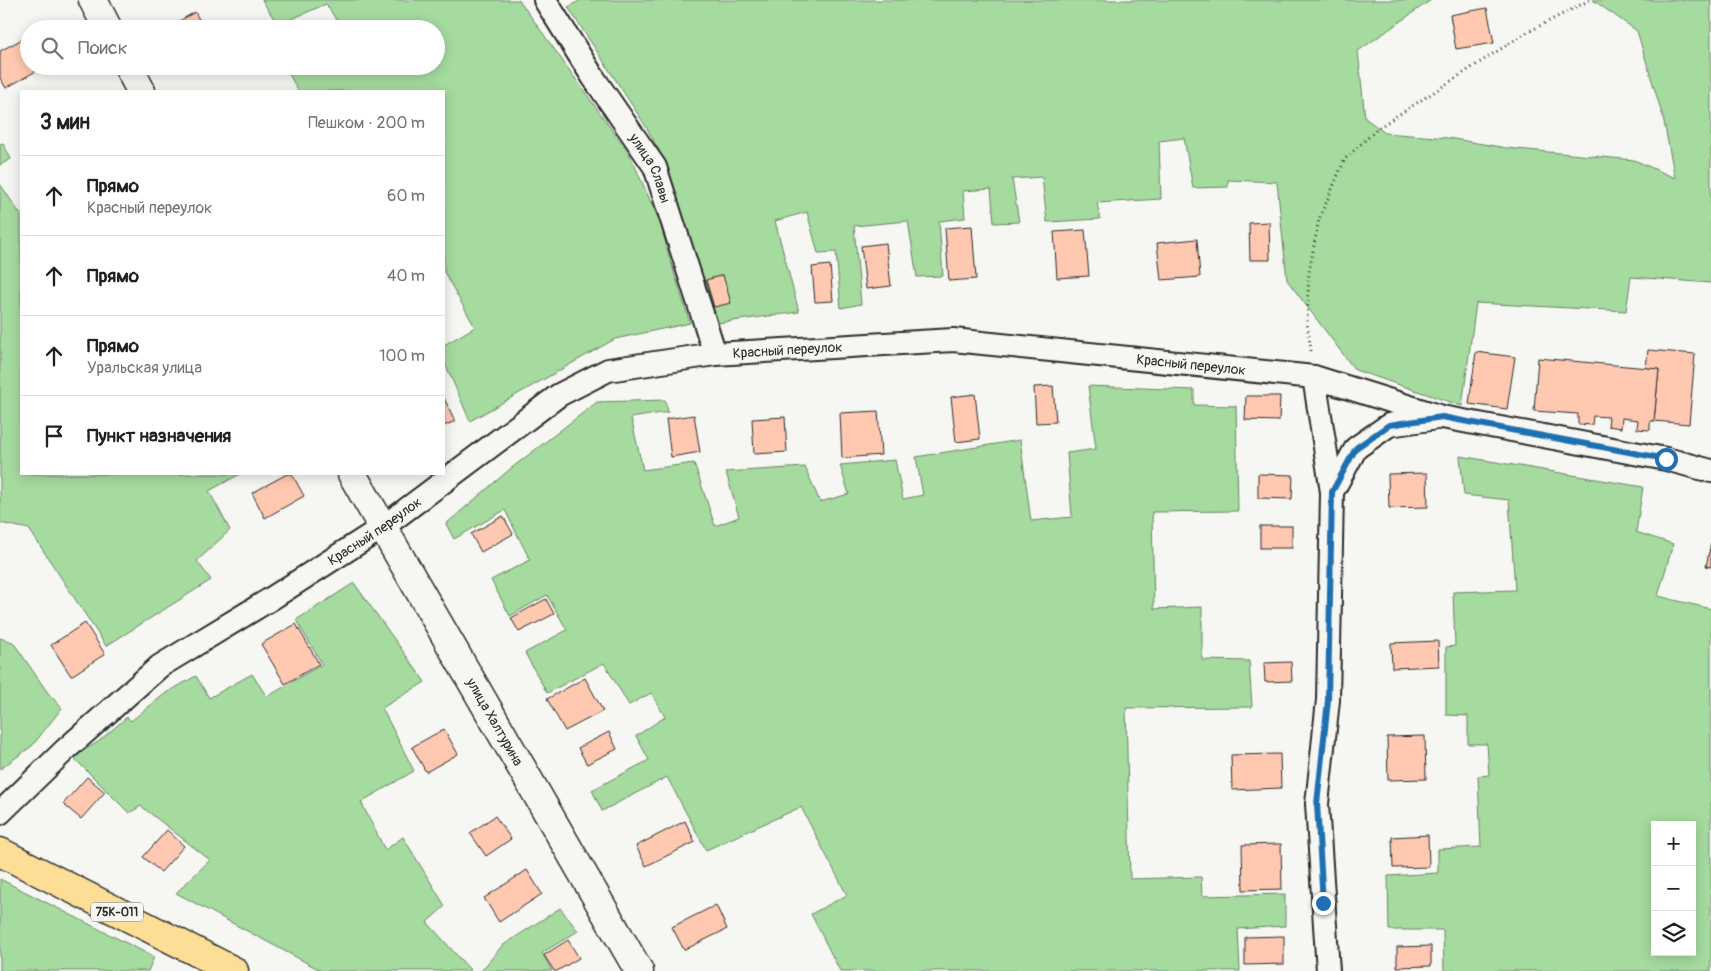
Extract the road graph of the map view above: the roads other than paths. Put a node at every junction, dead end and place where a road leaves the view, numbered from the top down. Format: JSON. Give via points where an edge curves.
{"nodes":[{"id":1,"x":93,"y":0,"type":"edge"},
{"id":2,"x":545,"y":0,"type":"edge"},
{"id":3,"x":103,"y":20,"type":"edge"},
{"id":4,"x":133,"y":75,"type":"edge"},
{"id":5,"x":140,"y":90,"type":"edge"},
{"id":6,"x":715,"y":354,"type":"junction"},
{"id":7,"x":1314,"y":377,"type":"junction"},
{"id":8,"x":1442,"y":417,"type":"junction"},
{"id":9,"x":1711,"y":471,"type":"edge"},
{"id":10,"x":353,"y":475,"type":"edge"},
{"id":11,"x":1332,"y":492,"type":"junction"},
{"id":12,"x":383,"y":527,"type":"junction"},
{"id":13,"x":0,"y":813,"type":"edge"},
{"id":14,"x":0,"y":852,"type":"edge"},
{"id":15,"x":234,"y":971,"type":"edge"},
{"id":16,"x":639,"y":971,"type":"edge"},
{"id":17,"x":1328,"y":971,"type":"edge"}],
"edges":[{"from":1,"to":3,"type":"street"},
{"from":2,"to":6,"type":"street","name":"улица Славы","via":[[655,167]]},
{"from":4,"to":5,"type":"street"},
{"from":6,"to":7,"type":"street","name":"Красный переулок","via":[[954,340]]},
{"from":6,"to":12,"type":"street","name":"Красный переулок","via":[[608,370],[559,395]]},
{"from":7,"to":8,"type":"street","name":"Красный переулок"},
{"from":7,"to":11,"type":"street"},
{"from":8,"to":9,"type":"street","name":"Красный переулок","via":[[1666,459]]},
{"from":8,"to":11,"type":"street","via":[[1389,425],[1356,448]]},
{"from":10,"to":12,"type":"street","name":"улица Халтурина"},
{"from":11,"to":17,"type":"street","via":[[1328,700],[1317,804]]},
{"from":12,"to":13,"type":"street","name":"Красный переулок","via":[[160,666]]},
{"from":12,"to":16,"type":"street","name":"улица Халтурина"},
{"from":14,"to":15,"type":"main road","number":"75К-011"}]}
